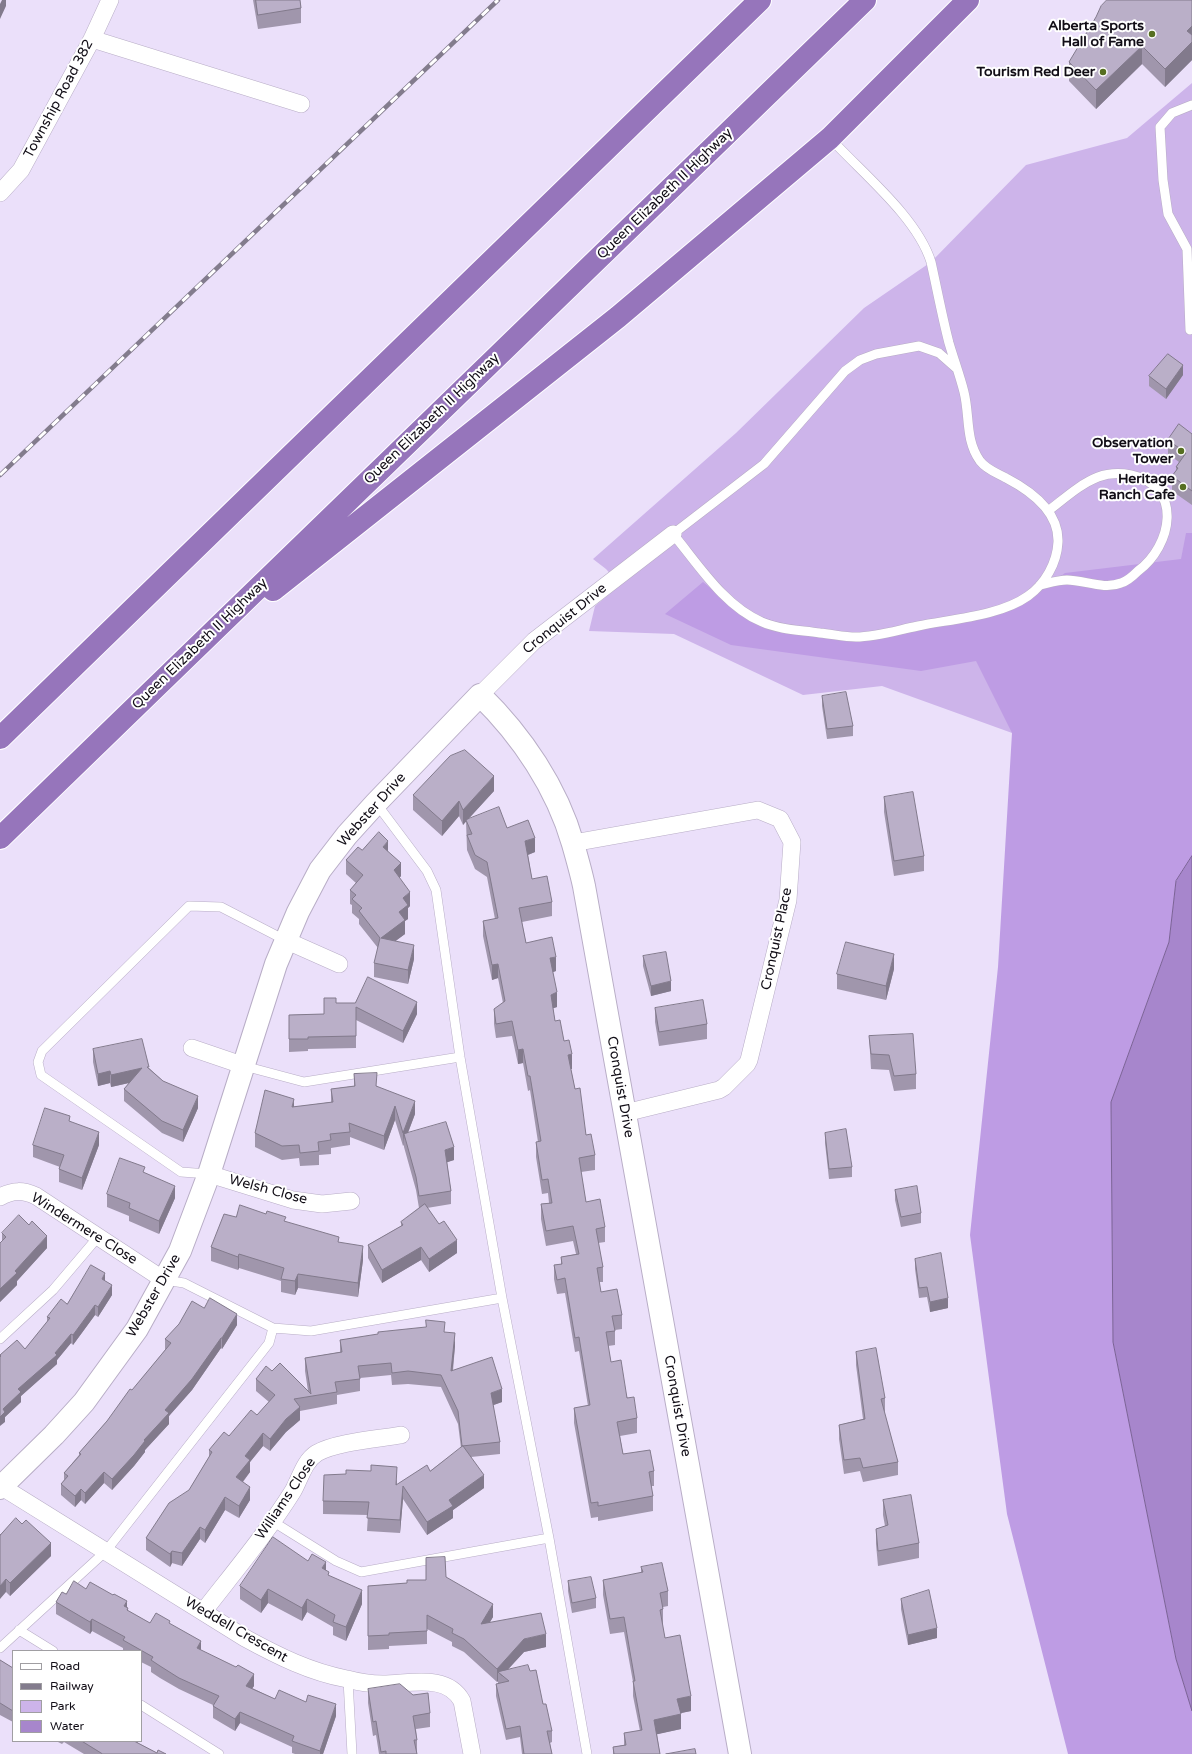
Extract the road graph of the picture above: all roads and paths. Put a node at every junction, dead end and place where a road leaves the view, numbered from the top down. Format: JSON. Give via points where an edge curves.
{"nodes":[{"id":1,"x":110,"y":0,"type":"edge"},
{"id":2,"x":760,"y":0,"type":"edge"},
{"id":3,"x":865,"y":0,"type":"edge"},
{"id":4,"x":968,"y":0,"type":"edge"},
{"id":5,"x":92,"y":39,"type":"junction"},
{"id":6,"x":301,"y":104,"type":"dead end"},
{"id":7,"x":1192,"y":106,"type":"edge"},
{"id":8,"x":830,"y":138,"type":"junction"},
{"id":9,"x":0,"y":193,"type":"edge"},
{"id":10,"x":1190,"y":330,"type":"dead end"},
{"id":11,"x":956,"y":368,"type":"junction"},
{"id":12,"x":1048,"y":511,"type":"junction"},
{"id":13,"x":673,"y":534,"type":"junction"},
{"id":14,"x":1040,"y":585,"type":"junction"},
{"id":15,"x":177,"y":666,"type":"junction"},
{"id":16,"x":480,"y":695,"type":"junction"},
{"id":17,"x":0,"y":738,"type":"edge"},
{"id":18,"x":376,"y":803,"type":"junction"},
{"id":19,"x":0,"y":838,"type":"edge"},
{"id":20,"x":573,"y":843,"type":"junction"},
{"id":21,"x":285,"y":940,"type":"junction"},
{"id":22,"x":339,"y":964,"type":"dead end"},
{"id":23,"x":192,"y":1048,"type":"dead end"},
{"id":24,"x":460,"y":1057,"type":"junction"},
{"id":25,"x":242,"y":1065,"type":"junction"},
{"id":26,"x":624,"y":1113,"type":"junction"},
{"id":27,"x":209,"y":1174,"type":"junction"},
{"id":28,"x":0,"y":1197,"type":"edge"},
{"id":29,"x":351,"y":1201,"type":"dead end"},
{"id":30,"x":98,"y":1237,"type":"junction"},
{"id":31,"x":164,"y":1280,"type":"junction"},
{"id":32,"x":502,"y":1298,"type":"junction"},
{"id":33,"x":273,"y":1328,"type":"junction"},
{"id":34,"x":0,"y":1339,"type":"edge"},
{"id":35,"x":401,"y":1435,"type":"dead end"},
{"id":36,"x":1,"y":1488,"type":"edge"},
{"id":37,"x":272,"y":1521,"type":"junction"},
{"id":38,"x":549,"y":1538,"type":"junction"},
{"id":39,"x":106,"y":1551,"type":"junction"},
{"id":40,"x":204,"y":1612,"type":"junction"},
{"id":41,"x":19,"y":1630,"type":"junction"},
{"id":42,"x":0,"y":1648,"type":"edge"},
{"id":43,"x":52,"y":1650,"type":"edge"},
{"id":44,"x":348,"y":1680,"type":"junction"},
{"id":45,"x":142,"y":1706,"type":"edge"},
{"id":46,"x":219,"y":1754,"type":"edge"},
{"id":47,"x":352,"y":1754,"type":"edge"},
{"id":48,"x":472,"y":1754,"type":"edge"},
{"id":49,"x":587,"y":1754,"type":"edge"},
{"id":50,"x":740,"y":1754,"type":"edge"}],
"edges":[{"from":1,"to":5,"type":"street","name":"Township Road 382"},
{"from":2,"to":17,"type":"highway"},
{"from":3,"to":15,"type":"highway","name":"Queen Elizabeth II Highway"},
{"from":4,"to":8,"type":"highway"},
{"from":5,"to":6,"type":"street"},
{"from":5,"to":9,"type":"street","name":"Township Road 382","via":[[21,170]]},
{"from":7,"to":10,"type":"lane","via":[[1172,112],[1160,127],[1168,214],[1186,249]]},
{"from":8,"to":11,"type":"lane","via":[[903,214],[920,236],[931,262]]},
{"from":8,"to":15,"type":"highway","via":[[618,318]]},
{"from":11,"to":12,"type":"lane","via":[[965,394],[972,447],[981,462],[990,471],[1039,500]]},
{"from":11,"to":13,"type":"lane","via":[[939,353],[919,346],[876,354],[860,360],[845,371],[764,464]]},
{"from":12,"to":14,"type":"lane","via":[[1057,526],[1058,542],[1049,573]]},
{"from":12,"to":14,"type":"lane","via":[[1091,480],[1109,474],[1129,474],[1145,479],[1157,489],[1165,503],[1168,520],[1157,552],[1143,568],[1123,583],[1102,585],[1066,580]]},
{"from":13,"to":14,"type":"lane","via":[[730,602],[749,616],[780,628],[851,637],[864,636],[997,610],[1020,601]]},
{"from":13,"to":16,"type":"street","name":"Cronquist Drive","via":[[538,637]]},
{"from":15,"to":19,"type":"highway","name":"Queen Elizabeth II Highway"},
{"from":16,"to":18,"type":"street","name":"Webster Drive"},
{"from":16,"to":20,"type":"street","name":"Cronquist Drive","via":[[503,718],[533,759],[561,811]]},
{"from":18,"to":21,"type":"street","name":"Webster Drive","via":[[320,870]]},
{"from":18,"to":24,"type":"lane","via":[[427,871],[436,890]]},
{"from":20,"to":26,"type":"street","name":"Cronquist Drive","via":[[584,886]]},
{"from":20,"to":26,"type":"street","name":"Cronquist Place","via":[[758,810],[780,820],[792,842],[788,900],[747,1064],[719,1090]]},
{"from":21,"to":22,"type":"street"},
{"from":21,"to":25,"type":"street","name":"Webster Drive"},
{"from":21,"to":27,"type":"lane","via":[[221,907],[189,906],[42,1051],[38,1062],[41,1075],[181,1172]]},
{"from":23,"to":25,"type":"street"},
{"from":24,"to":25,"type":"lane","via":[[304,1082]]},
{"from":24,"to":32,"type":"lane"},
{"from":25,"to":27,"type":"street","name":"Webster Drive"},
{"from":26,"to":50,"type":"street","name":"Cronquist Drive"},
{"from":27,"to":29,"type":"street","name":"Welsh Close","via":[[293,1200],[322,1204]]},
{"from":27,"to":31,"type":"street","name":"Webster Drive","via":[[180,1251]]},
{"from":28,"to":30,"type":"street","name":"Windermere Close","via":[[16,1191],[29,1193]]},
{"from":30,"to":31,"type":"street","name":"Windermere Close"},
{"from":30,"to":34,"type":"lane","via":[[53,1290]]},
{"from":31,"to":33,"type":"lane","via":[[184,1283]]},
{"from":31,"to":36,"type":"street","name":"Webster Drive","via":[[137,1329],[84,1402]]},
{"from":32,"to":33,"type":"lane","via":[[311,1332]]},
{"from":32,"to":38,"type":"lane"},
{"from":33,"to":39,"type":"lane","via":[[269,1344]]},
{"from":35,"to":37,"type":"street","name":"Williams Close","via":[[347,1444],[318,1453],[308,1463],[293,1491]]},
{"from":36,"to":39,"type":"street","name":"Weddell Crescent"},
{"from":37,"to":38,"type":"lane","via":[[336,1561],[361,1572]]},
{"from":37,"to":40,"type":"street","name":"Williams Close"},
{"from":38,"to":49,"type":"lane"},
{"from":39,"to":40,"type":"street","name":"Weddell Crescent"},
{"from":39,"to":41,"type":"lane"},
{"from":40,"to":44,"type":"street","name":"Weddell Crescent","via":[[278,1656],[304,1668]]},
{"from":41,"to":42,"type":"lane"},
{"from":41,"to":43,"type":"lane"},
{"from":44,"to":47,"type":"lane"},
{"from":44,"to":48,"type":"street","name":"Weddell Crescent","via":[[382,1684],[426,1682],[448,1687],[462,1701]]},
{"from":45,"to":46,"type":"lane"}]}
